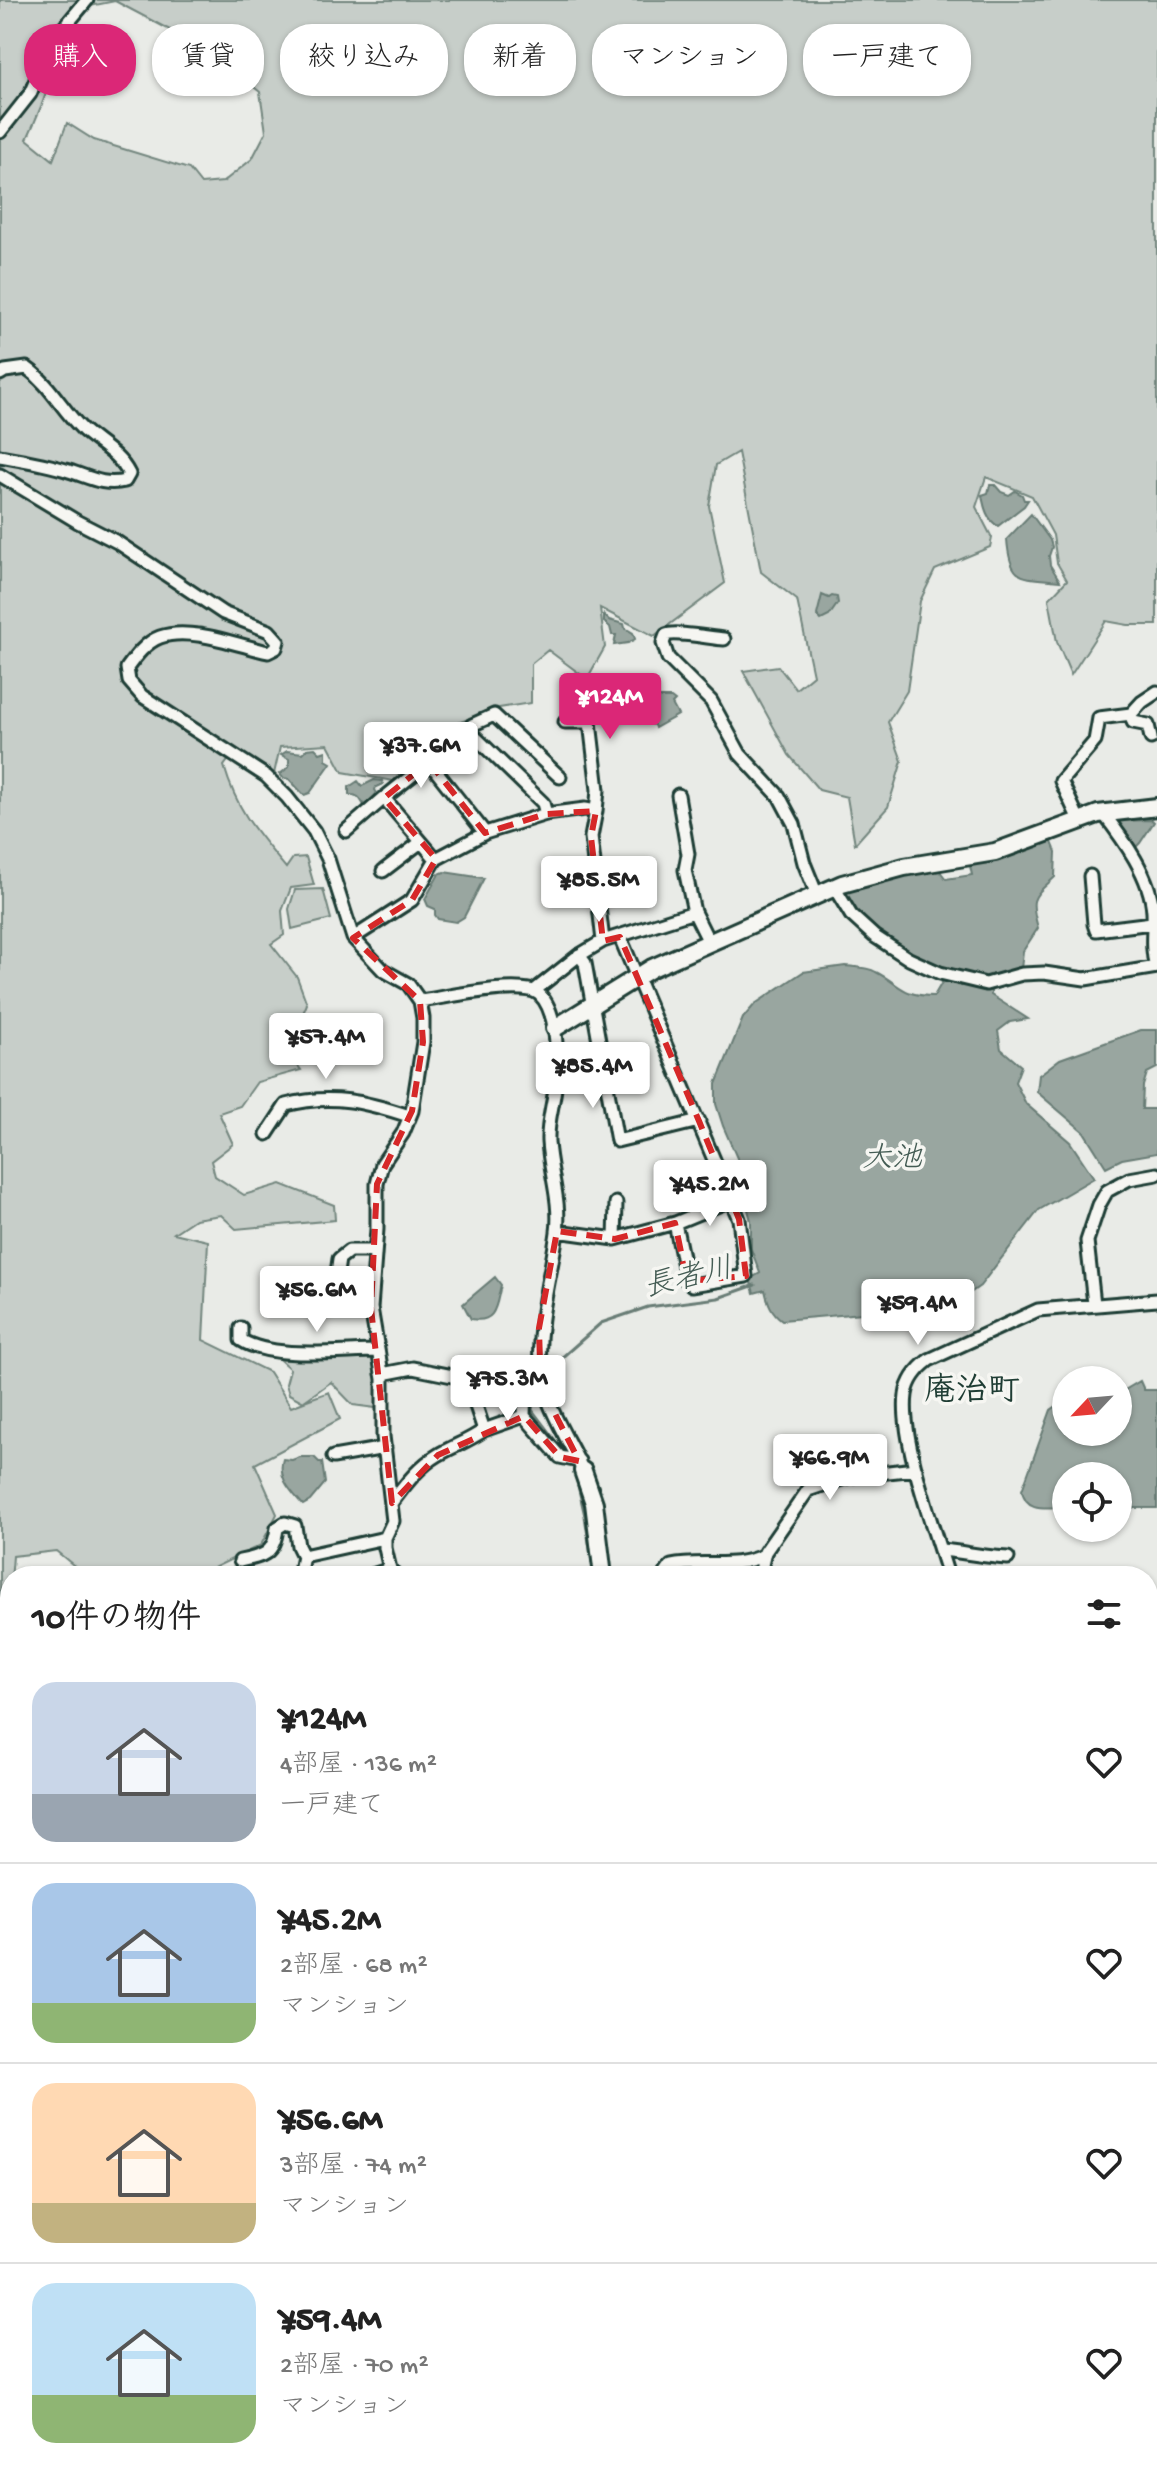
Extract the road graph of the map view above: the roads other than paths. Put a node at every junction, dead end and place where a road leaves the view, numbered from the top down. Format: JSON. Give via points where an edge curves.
{"nodes":[{"id":1,"x":87,"y":0,"type":"edge"},
{"id":2,"x":0,"y":132,"type":"edge"},
{"id":3,"x":0,"y":374,"type":"edge"},
{"id":4,"x":0,"y":456,"type":"edge"},
{"id":5,"x":0,"y":475,"type":"edge"},
{"id":6,"x":724,"y":639,"type":"dead end"},
{"id":7,"x":1157,"y":692,"type":"edge"},
{"id":8,"x":1131,"y":714,"type":"junction"},
{"id":9,"x":565,"y":722,"type":"dead end"},
{"id":10,"x":1151,"y":738,"type":"dead end"},
{"id":11,"x":560,"y":777,"type":"dead end"},
{"id":12,"x":678,"y":795,"type":"dead end"},
{"id":13,"x":384,"y":798,"type":"junction"},
{"id":14,"x":1157,"y":807,"type":"edge"},
{"id":15,"x":596,"y":811,"type":"junction"},
{"id":16,"x":1103,"y":813,"type":"junction"},
{"id":17,"x":546,"y":814,"type":"junction"},
{"id":18,"x":1079,"y":820,"type":"junction"},
{"id":19,"x":346,"y":831,"type":"dead end"},
{"id":20,"x":485,"y":833,"type":"junction"},
{"id":21,"x":421,"y":842,"type":"junction"},
{"id":22,"x":436,"y":859,"type":"junction"},
{"id":23,"x":383,"y":871,"type":"dead end"},
{"id":24,"x":1090,"y":876,"type":"dead end"},
{"id":25,"x":834,"y":887,"type":"junction"},
{"id":26,"x":817,"y":895,"type":"junction"},
{"id":27,"x":1155,"y":909,"type":"edge"},
{"id":28,"x":694,"y":912,"type":"junction"},
{"id":29,"x":1152,"y":923,"type":"junction"},
{"id":30,"x":620,"y":937,"type":"junction"},
{"id":31,"x":353,"y":938,"type":"junction"},
{"id":32,"x":603,"y":941,"type":"junction"},
{"id":33,"x":709,"y":942,"type":"junction"},
{"id":34,"x":579,"y":955,"type":"junction"},
{"id":35,"x":1156,"y":967,"type":"edge"},
{"id":36,"x":636,"y":976,"type":"junction"},
{"id":37,"x":534,"y":991,"type":"junction"},
{"id":38,"x":420,"y":1001,"type":"junction"},
{"id":39,"x":591,"y":1005,"type":"junction"},
{"id":40,"x":555,"y":1028,"type":"junction"},
{"id":41,"x":409,"y":1116,"type":"junction"},
{"id":42,"x":699,"y":1121,"type":"junction"},
{"id":43,"x":267,"y":1134,"type":"dead end"},
{"id":44,"x":1157,"y":1174,"type":"edge"},
{"id":45,"x":731,"y":1200,"type":"junction"},
{"id":46,"x":616,"y":1203,"type":"dead end"},
{"id":47,"x":675,"y":1223,"type":"junction"},
{"id":48,"x":557,"y":1231,"type":"junction"},
{"id":49,"x":615,"y":1239,"type":"junction"},
{"id":50,"x":374,"y":1251,"type":"junction"},
{"id":51,"x":337,"y":1273,"type":"dead end"},
{"id":52,"x":1157,"y":1300,"type":"edge"},
{"id":53,"x":1094,"y":1304,"type":"junction"},
{"id":54,"x":241,"y":1328,"type":"dead end"},
{"id":55,"x":378,"y":1351,"type":"junction"},
{"id":56,"x":540,"y":1363,"type":"junction"},
{"id":57,"x":382,"y":1374,"type":"junction"},
{"id":58,"x":524,"y":1416,"type":"junction"},
{"id":59,"x":484,"y":1430,"type":"junction"},
{"id":60,"x":385,"y":1448,"type":"junction"},
{"id":61,"x":333,"y":1457,"type":"dead end"},
{"id":62,"x":575,"y":1462,"type":"junction"},
{"id":63,"x":916,"y":1469,"type":"junction"},
{"id":64,"x":392,"y":1503,"type":"junction"},
{"id":65,"x":385,"y":1538,"type":"junction"},
{"id":66,"x":941,"y":1550,"type":"junction"},
{"id":67,"x":764,"y":1555,"type":"junction"},
{"id":68,"x":303,"y":1556,"type":"junction"},
{"id":69,"x":1008,"y":1558,"type":"dead end"},
{"id":70,"x":240,"y":1561,"type":"dead end"},
{"id":71,"x":301,"y":1566,"type":"edge"},
{"id":72,"x":391,"y":1566,"type":"edge"},
{"id":73,"x":602,"y":1566,"type":"edge"},
{"id":74,"x":671,"y":1566,"type":"edge"},
{"id":75,"x":762,"y":1566,"type":"edge"},
{"id":76,"x":945,"y":1566,"type":"edge"}],
"edges":[{"from":1,"to":2,"type":"street","via":[[52,42],[30,94]]},
{"from":3,"to":4,"type":"street","via":[[27,368],[42,378],[83,430],[129,474],[125,481],[97,482],[69,470]]},
{"from":5,"to":31,"type":"street","via":[[117,542],[223,613],[269,631],[278,641],[268,652],[204,637],[158,637],[127,668],[129,681],[142,696],[266,776],[287,797],[328,859]]},
{"from":6,"to":26,"type":"street","via":[[675,631],[663,643],[668,658],[711,701],[740,754],[779,796]]},
{"from":7,"to":8,"type":"street"},
{"from":8,"to":10,"type":"street","via":[[1133,722],[1148,725]]},
{"from":8,"to":18,"type":"street","via":[[1099,718],[1095,741],[1061,781]]},
{"from":9,"to":15,"type":"street","via":[[590,722]]},
{"from":11,"to":17,"type":"street","via":[[494,715],[472,725],[469,731],[543,803]]},
{"from":12,"to":28,"type":"street"},
{"from":13,"to":19,"type":"street"},
{"from":13,"to":20,"type":"street","via":[[429,762]]},
{"from":13,"to":21,"type":"street"},
{"from":14,"to":16,"type":"street"},
{"from":15,"to":17,"type":"street"},
{"from":15,"to":32,"type":"street","via":[[591,837]]},
{"from":16,"to":18,"type":"street"},
{"from":16,"to":27,"type":"street","via":[[1137,863]]},
{"from":17,"to":20,"type":"street"},
{"from":18,"to":25,"type":"street","via":[[995,852],[904,867]]},
{"from":20,"to":22,"type":"street"},
{"from":21,"to":22,"type":"street"},
{"from":21,"to":23,"type":"street"},
{"from":22,"to":31,"type":"street","via":[[412,900]]},
{"from":24,"to":29,"type":"street","via":[[1096,930]]},
{"from":25,"to":26,"type":"street"},
{"from":25,"to":35,"type":"street","via":[[851,915],[874,936],[940,973],[986,984],[1022,974],[1085,979]]},
{"from":26,"to":33,"type":"street"},
{"from":27,"to":29,"type":"street"},
{"from":28,"to":30,"type":"street"},
{"from":28,"to":33,"type":"street"},
{"from":29,"to":35,"type":"street"},
{"from":30,"to":32,"type":"street"},
{"from":30,"to":36,"type":"street"},
{"from":31,"to":38,"type":"street","via":[[383,970],[408,984]]},
{"from":32,"to":34,"type":"street"},
{"from":33,"to":36,"type":"street"},
{"from":34,"to":37,"type":"street"},
{"from":34,"to":39,"type":"street"},
{"from":36,"to":39,"type":"street"},
{"from":36,"to":42,"type":"street"},
{"from":37,"to":38,"type":"street","via":[[507,988]]},
{"from":37,"to":40,"type":"street"},
{"from":38,"to":41,"type":"street","via":[[423,1042]]},
{"from":39,"to":40,"type":"street"},
{"from":39,"to":42,"type":"street","via":[[617,1141]]},
{"from":40,"to":48,"type":"street","via":[[555,1089],[547,1138],[557,1190]]},
{"from":41,"to":43,"type":"street","via":[[372,1104],[309,1099],[286,1105]]},
{"from":41,"to":50,"type":"street","via":[[379,1174]]},
{"from":42,"to":45,"type":"street"},
{"from":44,"to":53,"type":"street","via":[[1129,1179],[1107,1191],[1099,1205],[1087,1241]]},
{"from":45,"to":47,"type":"street"},
{"from":45,"to":47,"type":"street","via":[[739,1219],[746,1276],[692,1285]]},
{"from":46,"to":49,"type":"street"},
{"from":47,"to":49,"type":"street"},
{"from":48,"to":49,"type":"street"},
{"from":48,"to":56,"type":"street","via":[[539,1328]]},
{"from":50,"to":51,"type":"street","via":[[349,1251],[339,1259]]},
{"from":50,"to":55,"type":"street","via":[[371,1308]]},
{"from":52,"to":53,"type":"street"},
{"from":53,"to":63,"type":"street","via":[[1038,1310],[918,1369],[910,1381],[905,1411]]},
{"from":54,"to":55,"type":"street","via":[[241,1340],[250,1346],[286,1353]]},
{"from":55,"to":57,"type":"street"},
{"from":56,"to":58,"type":"street","via":[[525,1385]]},
{"from":56,"to":62,"type":"street","via":[[545,1394]]},
{"from":57,"to":59,"type":"street","via":[[413,1368],[467,1379]]},
{"from":57,"to":60,"type":"street"},
{"from":58,"to":59,"type":"street"},
{"from":58,"to":62,"type":"street","via":[[560,1457]]},
{"from":59,"to":64,"type":"street","via":[[413,1474]]},
{"from":60,"to":61,"type":"street"},
{"from":60,"to":64,"type":"street"},
{"from":62,"to":73,"type":"street","via":[[594,1503]]},
{"from":63,"to":66,"type":"street"},
{"from":63,"to":67,"type":"street","via":[[851,1476],[808,1490]]},
{"from":64,"to":65,"type":"street","via":[[393,1521]]},
{"from":65,"to":68,"type":"street"},
{"from":65,"to":72,"type":"street"},
{"from":66,"to":69,"type":"street"},
{"from":66,"to":76,"type":"street"},
{"from":67,"to":74,"type":"street","via":[[749,1562]]},
{"from":67,"to":75,"type":"street"},
{"from":68,"to":70,"type":"street","via":[[295,1526],[285,1523],[277,1528],[269,1552]]},
{"from":68,"to":71,"type":"street"}]}
